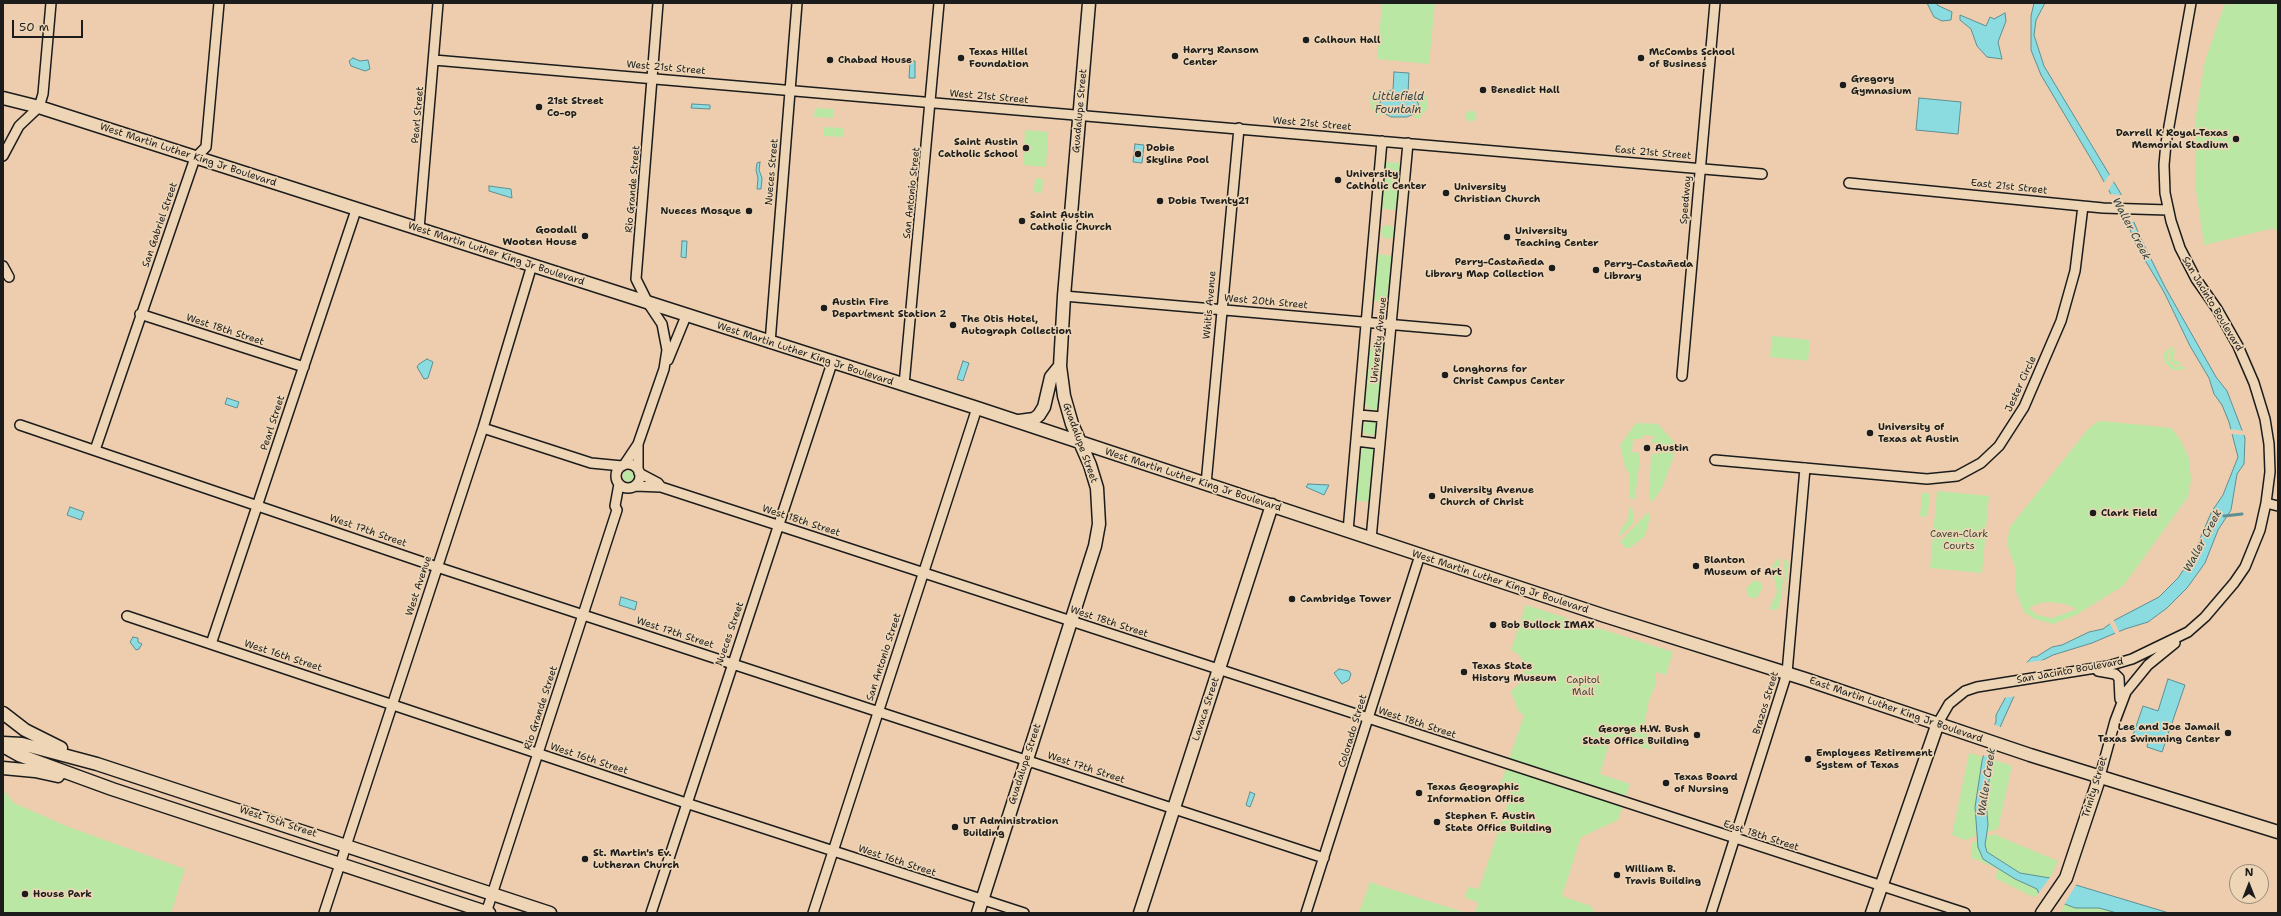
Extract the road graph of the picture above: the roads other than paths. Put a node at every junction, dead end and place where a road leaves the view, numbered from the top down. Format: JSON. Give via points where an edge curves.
{"nodes":[{"id":1,"x":51,"y":3,"type":"edge"},
{"id":2,"x":219,"y":3,"type":"edge"},
{"id":3,"x":438,"y":3,"type":"edge"},
{"id":4,"x":658,"y":3,"type":"edge"},
{"id":5,"x":797,"y":3,"type":"edge"},
{"id":6,"x":939,"y":3,"type":"edge"},
{"id":7,"x":1089,"y":3,"type":"edge"},
{"id":8,"x":1715,"y":3,"type":"edge"},
{"id":9,"x":2191,"y":3,"type":"edge"},
{"id":10,"x":434,"y":60,"type":"junction"},
{"id":11,"x":653,"y":77,"type":"junction"},
{"id":12,"x":790,"y":91,"type":"junction"},
{"id":13,"x":3,"y":98,"type":"edge"},
{"id":14,"x":932,"y":103,"type":"junction"},
{"id":15,"x":39,"y":107,"type":"junction"},
{"id":16,"x":1079,"y":115,"type":"junction"},
{"id":17,"x":1239,"y":128,"type":"junction"},
{"id":18,"x":1382,"y":141,"type":"junction"},
{"id":19,"x":1408,"y":143,"type":"junction"},
{"id":20,"x":1542,"y":154,"type":"joint"},
{"id":21,"x":3,"y":156,"type":"edge"},
{"id":22,"x":195,"y":158,"type":"junction"},
{"id":23,"x":1700,"y":168,"type":"junction"},
{"id":24,"x":1762,"y":174,"type":"dead end"},
{"id":25,"x":1849,"y":183,"type":"dead end"},
{"id":26,"x":2083,"y":206,"type":"junction"},
{"id":27,"x":356,"y":210,"type":"junction"},
{"id":28,"x":2168,"y":210,"type":"junction"},
{"id":29,"x":419,"y":229,"type":"junction"},
{"id":30,"x":532,"y":265,"type":"junction"},
{"id":31,"x":3,"y":266,"type":"edge"},
{"id":32,"x":9,"y":277,"type":"dead end"},
{"id":33,"x":1064,"y":296,"type":"junction"},
{"id":34,"x":648,"y":303,"type":"junction"},
{"id":35,"x":1221,"y":309,"type":"junction"},
{"id":36,"x":140,"y":314,"type":"junction"},
{"id":37,"x":686,"y":316,"type":"junction"},
{"id":38,"x":1366,"y":322,"type":"junction"},
{"id":39,"x":1392,"y":324,"type":"junction"},
{"id":40,"x":1466,"y":331,"type":"dead end"},
{"id":41,"x":770,"y":343,"type":"junction"},
{"id":42,"x":832,"y":363,"type":"junction"},
{"id":43,"x":1060,"y":366,"type":"junction"},
{"id":44,"x":304,"y":367,"type":"junction"},
{"id":45,"x":664,"y":369,"type":"junction"},
{"id":46,"x":1682,"y":376,"type":"dead end"},
{"id":47,"x":904,"y":385,"type":"junction"},
{"id":48,"x":977,"y":408,"type":"junction"},
{"id":49,"x":1358,"y":415,"type":"junction"},
{"id":50,"x":1382,"y":417,"type":"junction"},
{"id":51,"x":1016,"y":422,"type":"junction"},
{"id":52,"x":20,"y":426,"type":"dead end"},
{"id":53,"x":484,"y":428,"type":"junction"},
{"id":54,"x":1356,"y":442,"type":"junction"},
{"id":55,"x":638,"y":444,"type":"junction"},
{"id":56,"x":1082,"y":444,"type":"junction"},
{"id":57,"x":1380,"y":444,"type":"junction"},
{"id":58,"x":95,"y":450,"type":"junction"},
{"id":59,"x":1715,"y":460,"type":"dead end"},
{"id":60,"x":591,"y":463,"type":"junction"},
{"id":61,"x":623,"y":465,"type":"junction"},
{"id":62,"x":1805,"y":468,"type":"junction"},
{"id":63,"x":639,"y":471,"type":"junction"},
{"id":64,"x":618,"y":482,"type":"junction"},
{"id":65,"x":1206,"y":484,"type":"junction"},
{"id":66,"x":633,"y":486,"type":"junction"},
{"id":67,"x":661,"y":487,"type":"junction"},
{"id":68,"x":2266,"y":503,"type":"junction"},
{"id":69,"x":257,"y":506,"type":"junction"},
{"id":70,"x":1272,"y":506,"type":"junction"},
{"id":71,"x":2278,"y":506,"type":"edge"},
{"id":72,"x":617,"y":510,"type":"junction"},
{"id":73,"x":778,"y":525,"type":"junction"},
{"id":74,"x":1348,"y":531,"type":"junction"},
{"id":75,"x":1371,"y":539,"type":"junction"},
{"id":76,"x":1420,"y":555,"type":"junction"},
{"id":77,"x":437,"y":567,"type":"junction"},
{"id":78,"x":923,"y":573,"type":"junction"},
{"id":79,"x":583,"y":614,"type":"junction"},
{"id":80,"x":127,"y":616,"type":"dead end"},
{"id":81,"x":1605,"y":616,"type":"joint"},
{"id":82,"x":1070,"y":621,"type":"junction"},
{"id":83,"x":2188,"y":632,"type":"junction"},
{"id":84,"x":211,"y":644,"type":"junction"},
{"id":85,"x":732,"y":663,"type":"junction"},
{"id":86,"x":1219,"y":670,"type":"junction"},
{"id":87,"x":2085,"y":670,"type":"junction"},
{"id":88,"x":1787,"y":673,"type":"junction"},
{"id":89,"x":392,"y":703,"type":"junction"},
{"id":90,"x":2120,"y":707,"type":"junction"},
{"id":91,"x":878,"y":712,"type":"junction"},
{"id":92,"x":3,"y":713,"type":"edge"},
{"id":93,"x":1369,"y":718,"type":"junction"},
{"id":94,"x":1938,"y":723,"type":"junction"},
{"id":95,"x":3,"y":743,"type":"edge"},
{"id":96,"x":3,"y":746,"type":"edge"},
{"id":97,"x":537,"y":754,"type":"junction"},
{"id":98,"x":1026,"y":760,"type":"junction"},
{"id":99,"x":97,"y":764,"type":"junction"},
{"id":100,"x":3,"y":768,"type":"edge"},
{"id":101,"x":2100,"y":776,"type":"junction"},
{"id":102,"x":1551,"y":778,"type":"joint"},
{"id":103,"x":112,"y":789,"type":"junction"},
{"id":104,"x":686,"y":803,"type":"junction"},
{"id":105,"x":1173,"y":808,"type":"junction"},
{"id":106,"x":2278,"y":832,"type":"edge"},
{"id":107,"x":1736,"y":839,"type":"junction"},
{"id":108,"x":347,"y":845,"type":"junction"},
{"id":109,"x":832,"y":851,"type":"junction"},
{"id":110,"x":1324,"y":858,"type":"junction"},
{"id":111,"x":341,"y":864,"type":"junction"},
{"id":112,"x":1881,"y":886,"type":"junction"},
{"id":113,"x":493,"y":894,"type":"junction"},
{"id":114,"x":982,"y":900,"type":"junction"},
{"id":115,"x":324,"y":913,"type":"edge"},
{"id":116,"x":487,"y":913,"type":"edge"},
{"id":117,"x":550,"y":913,"type":"edge"},
{"id":118,"x":651,"y":913,"type":"edge"},
{"id":119,"x":813,"y":913,"type":"edge"},
{"id":120,"x":978,"y":913,"type":"edge"},
{"id":121,"x":1024,"y":913,"type":"edge"},
{"id":122,"x":1140,"y":913,"type":"edge"},
{"id":123,"x":1306,"y":913,"type":"edge"},
{"id":124,"x":1711,"y":913,"type":"edge"},
{"id":125,"x":1872,"y":913,"type":"edge"},
{"id":126,"x":1965,"y":913,"type":"edge"},
{"id":127,"x":2042,"y":913,"type":"edge"}],
"edges":[{"from":1,"to":15,"type":"street","via":[[43,94]]},
{"from":2,"to":22,"type":"street","name":"San Gabriel Street","via":[[206,148]]},
{"from":3,"to":10,"type":"street","name":"Pearl Street"},
{"from":4,"to":11,"type":"street","name":"Rio Grande Street"},
{"from":5,"to":12,"type":"street","name":"Nueces Street"},
{"from":6,"to":14,"type":"street","name":"San Antonio Street"},
{"from":7,"to":16,"type":"main road","name":"Guadalupe Street"},
{"from":8,"to":23,"type":"street","name":"Speedway"},
{"from":9,"to":28,"type":"street","name":"San Jacinto Boulevard","via":[[2166,144],[2164,175]]},
{"from":10,"to":11,"type":"street","name":"West 21st Street"},
{"from":10,"to":29,"type":"street","name":"Pearl Street"},
{"from":11,"to":12,"type":"street","name":"West 21st Street"},
{"from":11,"to":34,"type":"street","name":"Rio Grande Street","via":[[636,279]]},
{"from":12,"to":14,"type":"street","name":"West 21st Street"},
{"from":12,"to":41,"type":"street","name":"Nueces Street"},
{"from":13,"to":15,"type":"main road","name":"West Martin Luther King Jr Boulevard"},
{"from":14,"to":16,"type":"street","name":"West 21st Street"},
{"from":14,"to":47,"type":"street","name":"San Antonio Street"},
{"from":15,"to":21,"type":"street","via":[[19,126]]},
{"from":15,"to":22,"type":"main road","name":"West Martin Luther King Jr Boulevard"},
{"from":16,"to":17,"type":"street","name":"West 21st Street"},
{"from":16,"to":33,"type":"main road","name":"Guadalupe Street"},
{"from":17,"to":18,"type":"street","name":"West 21st Street"},
{"from":17,"to":35,"type":"street","name":"Whitis Avenue"},
{"from":18,"to":19,"type":"street","name":"West 21st Street"},
{"from":18,"to":38,"type":"street","name":"University Avenue"},
{"from":19,"to":20,"type":"street","name":"West 21st Street"},
{"from":19,"to":39,"type":"street","name":"University Avenue"},
{"from":20,"to":23,"type":"street","name":"East 21st Street"},
{"from":22,"to":27,"type":"main road","name":"West Martin Luther King Jr Boulevard"},
{"from":22,"to":36,"type":"street","name":"San Gabriel Street"},
{"from":23,"to":24,"type":"street","name":"East 21st Street"},
{"from":23,"to":46,"type":"street","name":"Speedway"},
{"from":25,"to":26,"type":"street","name":"East 21st Street"},
{"from":26,"to":28,"type":"street","name":"East 21st Street"},
{"from":26,"to":62,"type":"street","name":"Jester Circle","via":[[2076,263],[2061,321],[2017,418],[1999,446],[1981,464],[1957,476],[1928,479]]},
{"from":27,"to":29,"type":"main road","name":"West Martin Luther King Jr Boulevard"},
{"from":27,"to":44,"type":"street","name":"Pearl Street"},
{"from":28,"to":68,"type":"street","name":"San Jacinto Boulevard","via":[[2173,230],[2188,265],[2228,327],[2254,383],[2265,419],[2269,444],[2270,472]]},
{"from":29,"to":30,"type":"main road","name":"West Martin Luther King Jr Boulevard"},
{"from":30,"to":34,"type":"main road","name":"West Martin Luther King Jr Boulevard"},
{"from":30,"to":53,"type":"street","name":"West Avenue"},
{"from":31,"to":32,"type":"street"},
{"from":33,"to":35,"type":"street","name":"West 20th Street"},
{"from":33,"to":43,"type":"main road","name":"Guadalupe Street"},
{"from":34,"to":37,"type":"main road","name":"West Martin Luther King Jr Boulevard"},
{"from":34,"to":45,"type":"street","name":"Rio Grande Street","via":[[666,335]]},
{"from":35,"to":38,"type":"street","name":"West 20th Street"},
{"from":35,"to":65,"type":"street","name":"Whitis Avenue"},
{"from":36,"to":44,"type":"street","name":"West 18th Street"},
{"from":36,"to":58,"type":"street","name":"San Gabriel Street"},
{"from":37,"to":41,"type":"main road","name":"West Martin Luther King Jr Boulevard"},
{"from":37,"to":45,"type":"street","name":"Rio Grande Street"},
{"from":38,"to":39,"type":"street","name":"West 20th Street"},
{"from":38,"to":49,"type":"street","name":"University Avenue"},
{"from":39,"to":40,"type":"street","name":"West 20th Street"},
{"from":39,"to":50,"type":"street","name":"University Avenue"},
{"from":41,"to":42,"type":"main road","name":"West Martin Luther King Jr Boulevard"},
{"from":42,"to":47,"type":"main road","name":"West Martin Luther King Jr Boulevard"},
{"from":42,"to":73,"type":"street","name":"Nueces Street"},
{"from":43,"to":51,"type":"main road","via":[[1051,377],[1044,407],[1039,416]]},
{"from":43,"to":56,"type":"main road","name":"Guadalupe Street","via":[[1064,396],[1072,424]]},
{"from":44,"to":69,"type":"street","name":"Pearl Street"},
{"from":45,"to":55,"type":"street","name":"Rio Grande Street"},
{"from":47,"to":48,"type":"main road","name":"West Martin Luther King Jr Boulevard"},
{"from":48,"to":51,"type":"main road","name":"West Martin Luther King Jr Boulevard"},
{"from":48,"to":78,"type":"street","name":"San Antonio Street"},
{"from":49,"to":50,"type":"street"},
{"from":49,"to":54,"type":"street","name":"University Avenue"},
{"from":50,"to":57,"type":"street","name":"University Avenue"},
{"from":51,"to":56,"type":"main road","name":"West Martin Luther King Jr Boulevard"},
{"from":52,"to":58,"type":"street","name":"West 17th Street"},
{"from":53,"to":60,"type":"street"},
{"from":53,"to":77,"type":"street","name":"West Avenue"},
{"from":54,"to":57,"type":"street"},
{"from":54,"to":74,"type":"street","name":"University Avenue"},
{"from":55,"to":61,"type":"street","name":"Rio Grande Street"},
{"from":55,"to":63,"type":"street","name":"Rio Grande Street"},
{"from":56,"to":65,"type":"main road","name":"West Martin Luther King Jr Boulevard"},
{"from":56,"to":82,"type":"main road","name":"Guadalupe Street","via":[[1097,488],[1098,524],[1094,546]]},
{"from":57,"to":75,"type":"street","name":"University Avenue"},
{"from":58,"to":69,"type":"street","name":"West 17th Street"},
{"from":59,"to":62,"type":"street","name":"Jester Circle"},
{"from":60,"to":61,"type":"street"},
{"from":60,"to":64,"type":"street","via":[[594,467],[610,473]]},
{"from":61,"to":63,"type":"street","via":[[630,464]]},
{"from":61,"to":64,"type":"street","via":[[617,470]]},
{"from":62,"to":88,"type":"street","name":"Brazos Street"},
{"from":63,"to":66,"type":"street","via":[[639,479]]},
{"from":63,"to":67,"type":"street","name":"West 18th Street"},
{"from":64,"to":66,"type":"street","via":[[625,487]]},
{"from":64,"to":72,"type":"street","name":"Rio Grande Street","via":[[615,506]]},
{"from":65,"to":70,"type":"main road","name":"West Martin Luther King Jr Boulevard"},
{"from":66,"to":67,"type":"street","name":"West 18th Street"},
{"from":66,"to":72,"type":"street","name":"Rio Grande Street"},
{"from":67,"to":73,"type":"street","name":"West 18th Street"},
{"from":68,"to":71,"type":"street"},
{"from":68,"to":83,"type":"street","name":"San Jacinto Boulevard","via":[[2260,530],[2245,567],[2223,598]]},
{"from":69,"to":77,"type":"street","name":"West 17th Street"},
{"from":69,"to":84,"type":"street","name":"Pearl Street"},
{"from":70,"to":74,"type":"main road","name":"West Martin Luther King Jr Boulevard"},
{"from":70,"to":86,"type":"main road","name":"Lavaca Street"},
{"from":72,"to":79,"type":"street","name":"Rio Grande Street"},
{"from":73,"to":78,"type":"street","name":"West 18th Street"},
{"from":73,"to":85,"type":"street","name":"Nueces Street"},
{"from":74,"to":75,"type":"main road","name":"West Martin Luther King Jr Boulevard"},
{"from":75,"to":76,"type":"main road","name":"West Martin Luther King Jr Boulevard"},
{"from":76,"to":81,"type":"main road","name":"West Martin Luther King Jr Boulevard"},
{"from":76,"to":93,"type":"street","name":"Colorado Street"},
{"from":77,"to":79,"type":"street","name":"West 17th Street"},
{"from":77,"to":89,"type":"street","name":"West Avenue"},
{"from":78,"to":82,"type":"street","name":"West 18th Street"},
{"from":78,"to":91,"type":"street","name":"San Antonio Street"},
{"from":79,"to":85,"type":"street","name":"West 17th Street"},
{"from":79,"to":97,"type":"street","name":"Rio Grande Street"},
{"from":80,"to":84,"type":"street","name":"West 16th Street"},
{"from":81,"to":88,"type":"main road","name":"East Martin Luther King Jr Boulevard"},
{"from":82,"to":86,"type":"street","name":"West 18th Street"},
{"from":82,"to":98,"type":"main road","name":"Guadalupe Street"},
{"from":83,"to":87,"type":"street","name":"San Jacinto Boulevard","via":[[2150,652],[2108,666]]},
{"from":83,"to":90,"type":"street","name":"Trinity Street","via":[[2136,678]]},
{"from":84,"to":89,"type":"street","name":"West 16th Street"},
{"from":85,"to":91,"type":"street","name":"West 17th Street"},
{"from":85,"to":104,"type":"street","name":"Nueces Street"},
{"from":86,"to":93,"type":"street","name":"West 18th Street"},
{"from":86,"to":105,"type":"main road","name":"Lavaca Street"},
{"from":87,"to":90,"type":"street","via":[[2107,671],[2119,678]]},
{"from":87,"to":94,"type":"street","name":"San Jacinto Boulevard","via":[[1977,687],[1960,694],[1949,704]]},
{"from":88,"to":94,"type":"main road","name":"East Martin Luther King Jr Boulevard"},
{"from":88,"to":107,"type":"street","name":"Brazos Street"},
{"from":89,"to":97,"type":"street","name":"West 16th Street"},
{"from":89,"to":108,"type":"street","name":"West Avenue"},
{"from":90,"to":101,"type":"street","name":"Trinity Street"},
{"from":91,"to":98,"type":"street","name":"West 17th Street"},
{"from":91,"to":109,"type":"street","name":"San Antonio Street"},
{"from":92,"to":99,"type":"main road","via":[[43,741]]},
{"from":93,"to":102,"type":"street","name":"West 18th Street"},
{"from":93,"to":110,"type":"street","name":"Colorado Street"},
{"from":94,"to":101,"type":"main road","name":"East Martin Luther King Jr Boulevard"},
{"from":94,"to":112,"type":"main road","name":"San Jacinto Boulevard"},
{"from":95,"to":99,"type":"main road","name":"West 15th Street","via":[[22,744]]},
{"from":96,"to":103,"type":"main road","name":"West 15th Street","via":[[19,755]]},
{"from":97,"to":104,"type":"street","name":"West 16th Street"},
{"from":97,"to":113,"type":"street","name":"Rio Grande Street"},
{"from":98,"to":105,"type":"street","name":"West 17th Street"},
{"from":98,"to":114,"type":"main road","name":"Guadalupe Street"},
{"from":99,"to":108,"type":"main road","name":"West 15th Street"},
{"from":100,"to":103,"type":"main road","via":[[35,771]]},
{"from":101,"to":106,"type":"main road","name":"East Martin Luther King Jr Boulevard"},
{"from":101,"to":127,"type":"main road","name":"Trinity Street","via":[[2063,884]]},
{"from":102,"to":107,"type":"street","name":"East 18th Street"},
{"from":103,"to":111,"type":"main road","name":"West 15th Street"},
{"from":104,"to":109,"type":"street","name":"West 16th Street"},
{"from":104,"to":118,"type":"street","name":"Nueces Street"},
{"from":105,"to":110,"type":"street","name":"West 17th Street"},
{"from":105,"to":122,"type":"main road","name":"Lavaca Street"},
{"from":107,"to":112,"type":"street","name":"East 18th Street"},
{"from":107,"to":124,"type":"street","name":"Brazos Street"},
{"from":108,"to":111,"type":"street","name":"West Avenue"},
{"from":108,"to":113,"type":"main road","name":"West 15th Street"},
{"from":109,"to":114,"type":"street","name":"West 16th Street"},
{"from":109,"to":119,"type":"street","name":"San Antonio Street"},
{"from":110,"to":123,"type":"street","name":"Colorado Street"},
{"from":111,"to":115,"type":"street","name":"West Avenue"},
{"from":111,"to":116,"type":"main road","name":"West 15th Street"},
{"from":112,"to":125,"type":"main road","name":"San Jacinto Boulevard"},
{"from":112,"to":126,"type":"street","name":"East 18th Street"},
{"from":113,"to":116,"type":"street","name":"Rio Grande Street"},
{"from":113,"to":117,"type":"main road","name":"West 15th Street"},
{"from":114,"to":120,"type":"main road","name":"Guadalupe Street"},
{"from":114,"to":121,"type":"street","name":"West 16th Street"}]}
